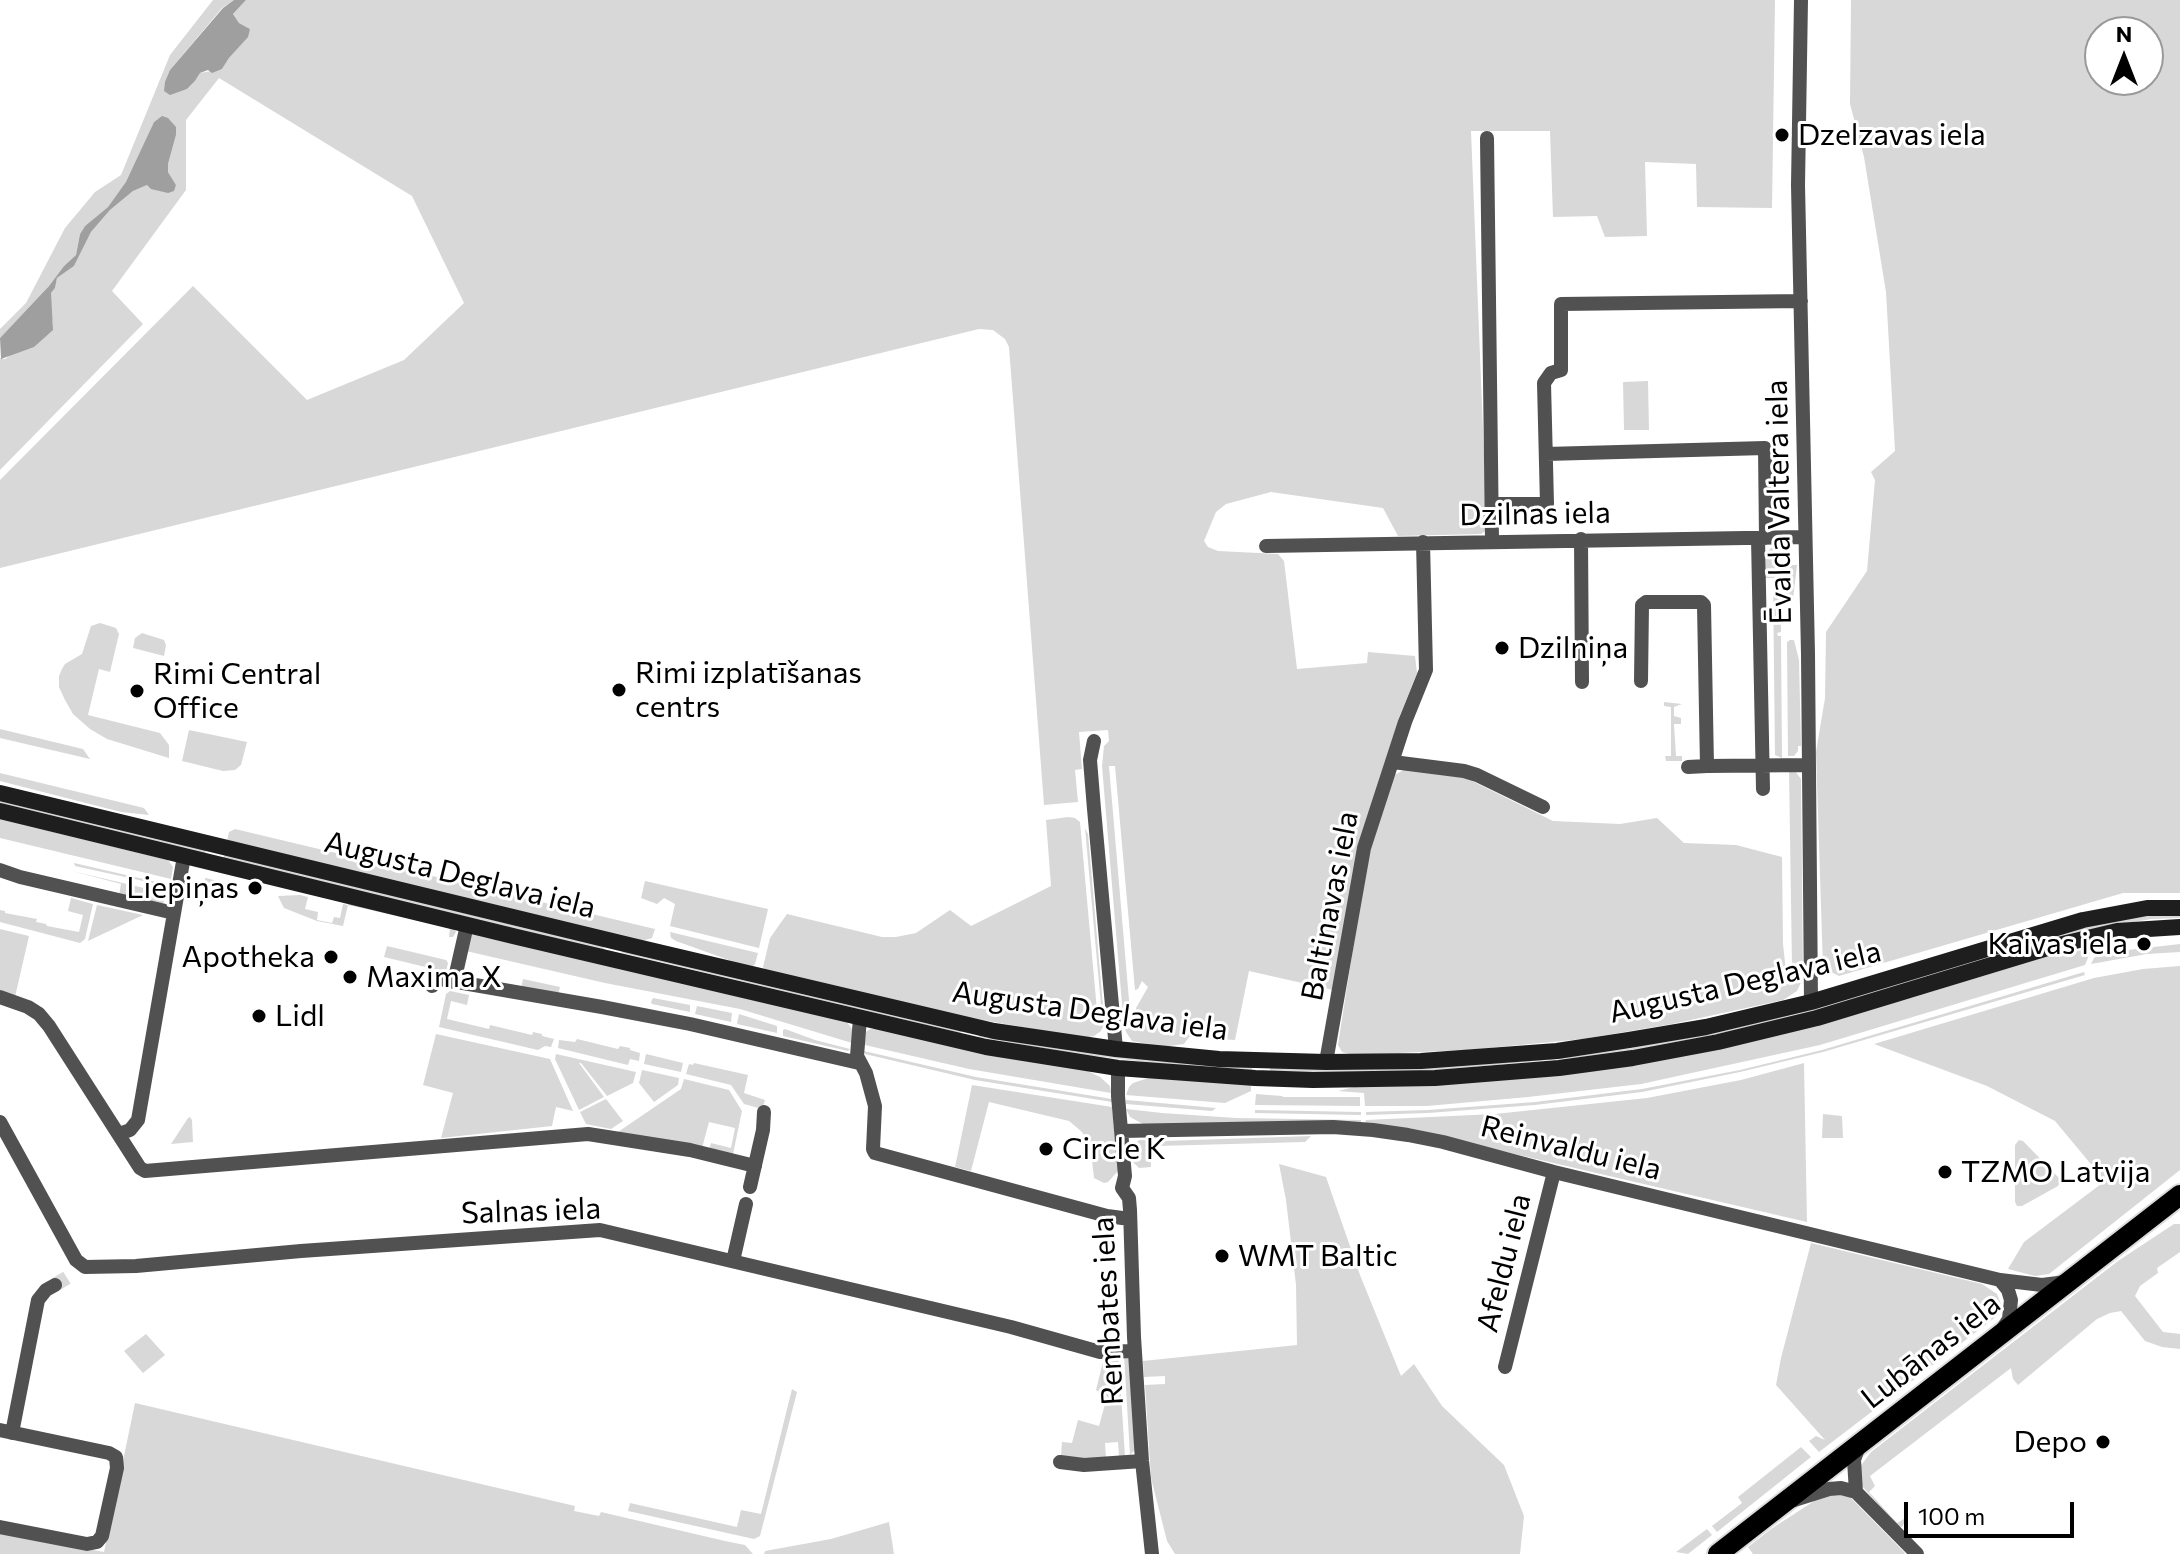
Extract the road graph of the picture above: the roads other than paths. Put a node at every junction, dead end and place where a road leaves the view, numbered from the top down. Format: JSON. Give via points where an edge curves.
{"nodes":[{"id":1,"x":1801,"y":0,"type":"edge"},
{"id":2,"x":1487,"y":138,"type":"dead end"},
{"id":3,"x":1801,"y":301,"type":"junction"},
{"id":4,"x":1546,"y":454,"type":"junction"},
{"id":5,"x":1492,"y":504,"type":"junction"},
{"id":6,"x":1805,"y":537,"type":"junction"},
{"id":7,"x":1762,"y":538,"type":"junction"},
{"id":8,"x":1581,"y":539,"type":"junction"},
{"id":9,"x":1492,"y":541,"type":"junction"},
{"id":10,"x":1423,"y":542,"type":"junction"},
{"id":11,"x":1266,"y":546,"type":"dead end"},
{"id":12,"x":1641,"y":681,"type":"dead end"},
{"id":13,"x":1582,"y":682,"type":"dead end"},
{"id":14,"x":1094,"y":741,"type":"dead end"},
{"id":15,"x":1393,"y":762,"type":"junction"},
{"id":16,"x":1809,"y":765,"type":"junction"},
{"id":17,"x":1707,"y":766,"type":"junction"},
{"id":18,"x":1763,"y":766,"type":"junction"},
{"id":19,"x":1688,"y":767,"type":"dead end"},
{"id":20,"x":1763,"y":789,"type":"dead end"},
{"id":21,"x":0,"y":793,"type":"edge"},
{"id":22,"x":1543,"y":807,"type":"dead end"},
{"id":23,"x":0,"y":811,"type":"edge"},
{"id":24,"x":184,"y":856,"type":"junction"},
{"id":25,"x":0,"y":870,"type":"edge"},
{"id":26,"x":2180,"y":908,"type":"edge"},
{"id":27,"x":174,"y":913,"type":"junction"},
{"id":28,"x":467,"y":925,"type":"junction"},
{"id":29,"x":2180,"y":927,"type":"edge"},
{"id":30,"x":454,"y":982,"type":"junction"},
{"id":31,"x":432,"y":986,"type":"dead end"},
{"id":32,"x":0,"y":997,"type":"edge"},
{"id":33,"x":1811,"y":1002,"type":"junction"},
{"id":34,"x":860,"y":1018,"type":"junction"},
{"id":35,"x":970,"y":1034,"type":"junction"},
{"id":36,"x":1116,"y":1049,"type":"junction"},
{"id":37,"x":1326,"y":1062,"type":"junction"},
{"id":38,"x":859,"y":1063,"type":"junction"},
{"id":39,"x":1118,"y":1068,"type":"junction"},
{"id":40,"x":764,"y":1112,"type":"dead end"},
{"id":41,"x":0,"y":1122,"type":"edge"},
{"id":42,"x":1121,"y":1131,"type":"junction"},
{"id":43,"x":119,"y":1134,"type":"junction"},
{"id":44,"x":755,"y":1166,"type":"junction"},
{"id":45,"x":1554,"y":1172,"type":"junction"},
{"id":46,"x":750,"y":1187,"type":"dead end"},
{"id":47,"x":2180,"y":1195,"type":"edge"},
{"id":48,"x":746,"y":1204,"type":"dead end"},
{"id":49,"x":1130,"y":1219,"type":"junction"},
{"id":50,"x":733,"y":1261,"type":"junction"},
{"id":51,"x":85,"y":1267,"type":"junction"},
{"id":52,"x":71,"y":1275,"type":"tunnel mouth"},
{"id":53,"x":2000,"y":1280,"type":"junction"},
{"id":54,"x":2070,"y":1282,"type":"junction"},
{"id":55,"x":55,"y":1285,"type":"tunnel mouth"},
{"id":56,"x":1997,"y":1338,"type":"junction"},
{"id":57,"x":1135,"y":1351,"type":"junction"},
{"id":58,"x":1505,"y":1367,"type":"dead end"},
{"id":59,"x":6,"y":1431,"type":"edge"},
{"id":60,"x":1859,"y":1446,"type":"junction"},
{"id":61,"x":1142,"y":1461,"type":"junction"},
{"id":62,"x":1060,"y":1462,"type":"dead end"},
{"id":63,"x":1856,"y":1492,"type":"junction"},
{"id":64,"x":1786,"y":1502,"type":"junction"},
{"id":65,"x":0,"y":1527,"type":"edge"},
{"id":66,"x":1152,"y":1554,"type":"edge"},
{"id":67,"x":1718,"y":1554,"type":"edge"},
{"id":68,"x":1917,"y":1554,"type":"edge"}],
"edges":[{"from":1,"to":3,"type":"street","name":"Ēvalda Valtera iela"},
{"from":2,"to":5,"type":"street"},
{"from":3,"to":4,"type":"street","via":[[1561,304],[1561,370],[1544,383]]},
{"from":3,"to":6,"type":"street","name":"Ēvalda Valtera iela"},
{"from":4,"to":5,"type":"street","via":[[1547,504]]},
{"from":4,"to":7,"type":"street","via":[[1765,448]]},
{"from":5,"to":9,"type":"street"},
{"from":6,"to":7,"type":"street","name":"Dzilnas iela"},
{"from":6,"to":16,"type":"street","name":"Ēvalda Valtera iela"},
{"from":7,"to":8,"type":"street","name":"Dzilnas iela"},
{"from":7,"to":18,"type":"street"},
{"from":8,"to":9,"type":"street","name":"Dzilnas iela"},
{"from":8,"to":13,"type":"street"},
{"from":9,"to":10,"type":"street","name":"Dzilnas iela"},
{"from":10,"to":11,"type":"street","name":"Dzilnas iela"},
{"from":10,"to":15,"type":"street","name":"Baltinavas iela","via":[[1426,670]]},
{"from":12,"to":17,"type":"street","via":[[1642,605],[1701,602]]},
{"from":14,"to":36,"type":"street","via":[[1090,760]]},
{"from":15,"to":22,"type":"street","via":[[1464,771]]},
{"from":15,"to":37,"type":"street","name":"Baltinavas iela","via":[[1364,848]]},
{"from":16,"to":18,"type":"street"},
{"from":16,"to":33,"type":"street","name":"Ēvalda Valtera iela"},
{"from":17,"to":18,"type":"street"},
{"from":17,"to":19,"type":"street"},
{"from":18,"to":20,"type":"street"},
{"from":21,"to":35,"type":"main road","name":"Augusta Deglava iela"},
{"from":23,"to":24,"type":"main road","name":"Augusta Deglava iela"},
{"from":24,"to":27,"type":"street"},
{"from":24,"to":28,"type":"main road","name":"Augusta Deglava iela"},
{"from":25,"to":27,"type":"street"},
{"from":26,"to":33,"type":"main road","name":"Augusta Deglava iela","via":[[2147,908],[2083,920]]},
{"from":27,"to":43,"type":"street","via":[[138,1120]]},
{"from":28,"to":30,"type":"street"},
{"from":28,"to":34,"type":"main road","name":"Augusta Deglava iela"},
{"from":29,"to":39,"type":"main road","name":"Augusta Deglava iela","via":[[2117,931],[1788,1025],[1559,1068],[1313,1080]]},
{"from":30,"to":31,"type":"street","via":[[440,979]]},
{"from":30,"to":38,"type":"street","via":[[690,1024]]},
{"from":32,"to":43,"type":"street","via":[[39,1014]]},
{"from":33,"to":37,"type":"main road","name":"Augusta Deglava iela","via":[[1706,1027],[1557,1051]]},
{"from":34,"to":35,"type":"main road","name":"Augusta Deglava iela"},
{"from":34,"to":38,"type":"street"},
{"from":35,"to":36,"type":"main road","name":"Augusta Deglava iela"},
{"from":35,"to":39,"type":"main road","name":"Augusta Deglava iela"},
{"from":36,"to":37,"type":"main road","name":"Augusta Deglava iela"},
{"from":38,"to":49,"type":"street","via":[[875,1106],[875,1153]]},
{"from":39,"to":42,"type":"street","name":"Rembates iela"},
{"from":40,"to":44,"type":"street"},
{"from":41,"to":51,"type":"street","via":[[76,1260]]},
{"from":42,"to":45,"type":"street","name":"Reinvaldu iela","via":[[1363,1129],[1443,1142]]},
{"from":42,"to":49,"type":"street","name":"Rembates iela","via":[[1122,1188],[1129,1198]]},
{"from":43,"to":44,"type":"street","via":[[145,1171],[588,1134]]},
{"from":44,"to":46,"type":"street"},
{"from":45,"to":53,"type":"street","name":"Reinvaldu iela"},
{"from":45,"to":58,"type":"street","name":"Afeldu iela"},
{"from":47,"to":54,"type":"main road","name":"Lubānas iela"},
{"from":48,"to":50,"type":"street","via":[[747,1228]]},
{"from":49,"to":57,"type":"street","name":"Rembates iela"},
{"from":50,"to":51,"type":"street","name":"Salnas iela","via":[[584,1229]]},
{"from":50,"to":57,"type":"street","name":"Salnas iela","via":[[1100,1352]]},
{"from":51,"to":52,"type":"street"},
{"from":53,"to":54,"type":"street","name":"Reinvaldu iela"},
{"from":53,"to":56,"type":"street","via":[[2011,1300],[2009,1319]]},
{"from":54,"to":56,"type":"main road","name":"Lubānas iela"},
{"from":55,"to":59,"type":"street","via":[[38,1300]]},
{"from":56,"to":60,"type":"main road","name":"Lubānas iela"},
{"from":57,"to":61,"type":"street","name":"Rembates iela"},
{"from":59,"to":65,"type":"street","via":[[109,1453],[116,1457],[117,1468],[97,1542]]},
{"from":60,"to":63,"type":"street","via":[[1854,1460]]},
{"from":60,"to":64,"type":"main road","name":"Lubānas iela"},
{"from":61,"to":62,"type":"street"},
{"from":61,"to":66,"type":"street","name":"Rembates iela"},
{"from":63,"to":64,"type":"street","via":[[1829,1489]]},
{"from":63,"to":68,"type":"street"},
{"from":64,"to":67,"type":"main road","name":"Lubānas iela"}]}
